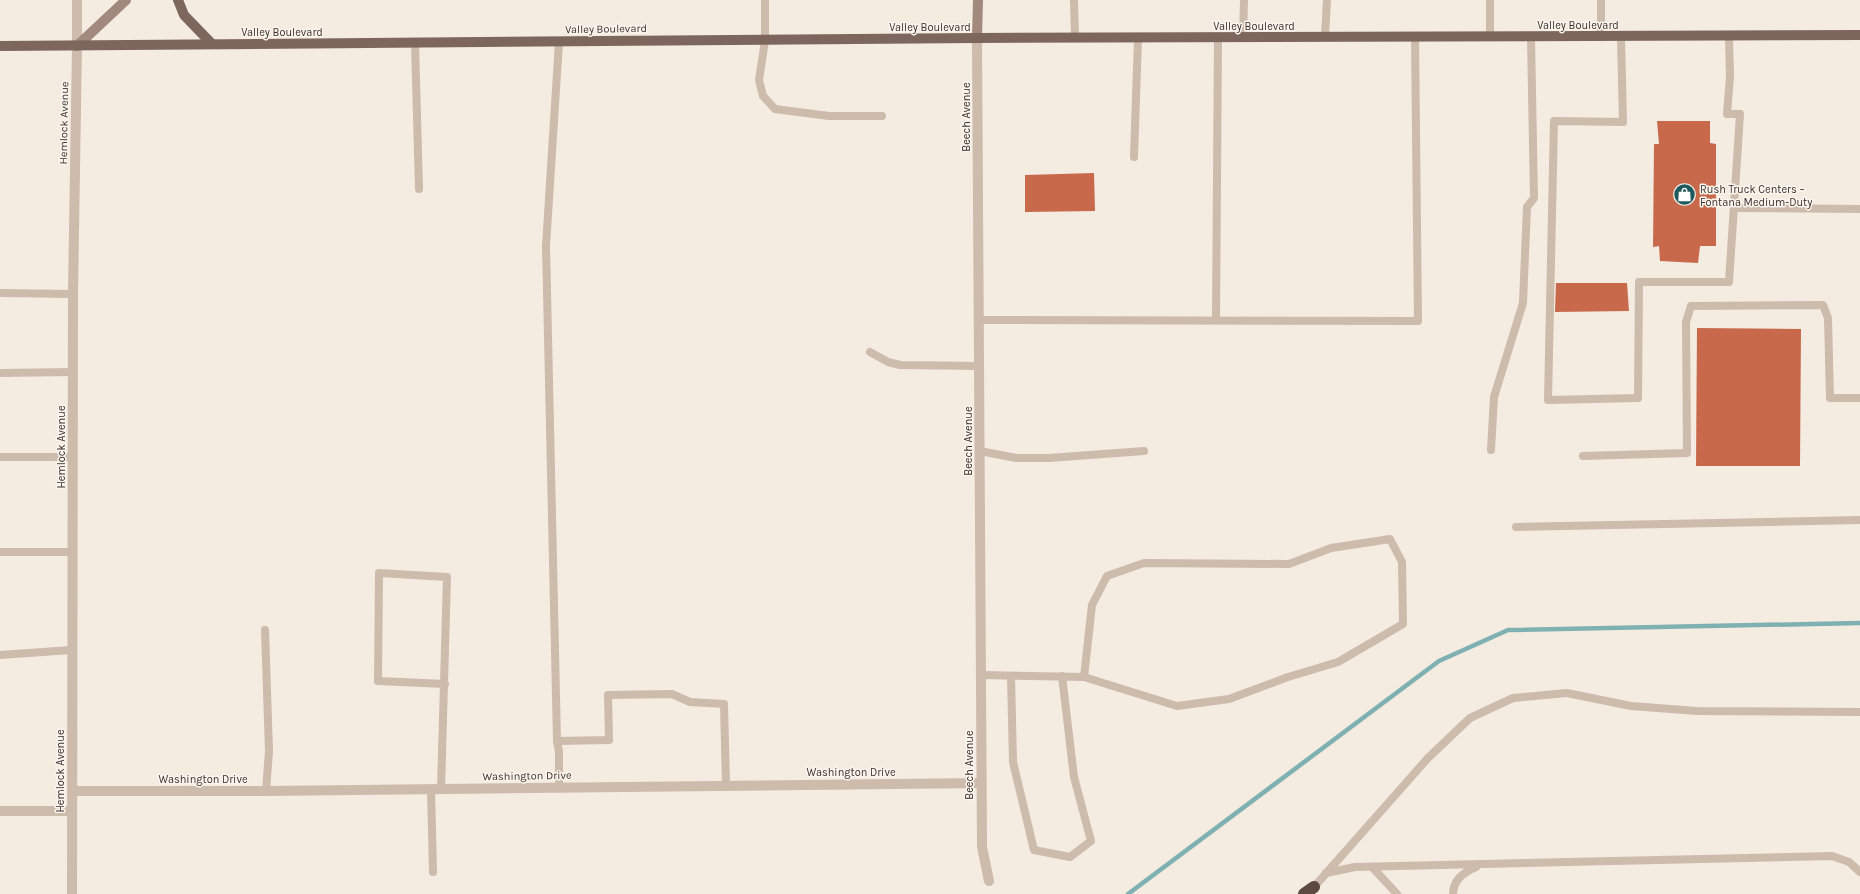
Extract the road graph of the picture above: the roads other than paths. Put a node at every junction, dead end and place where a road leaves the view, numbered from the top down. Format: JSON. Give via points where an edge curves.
{"nodes":[{"id":1,"x":77,"y":0,"type":"edge"},
{"id":2,"x":126,"y":0,"type":"edge"},
{"id":3,"x":178,"y":0,"type":"edge"},
{"id":4,"x":766,"y":0,"type":"edge"},
{"id":5,"x":978,"y":0,"type":"edge"},
{"id":6,"x":1074,"y":0,"type":"edge"},
{"id":7,"x":1244,"y":0,"type":"edge"},
{"id":8,"x":1327,"y":0,"type":"edge"},
{"id":9,"x":1490,"y":0,"type":"edge"},
{"id":10,"x":1601,"y":0,"type":"edge"},
{"id":11,"x":1730,"y":36,"type":"junction"},
{"id":12,"x":1860,"y":36,"type":"edge"},
{"id":13,"x":1415,"y":37,"type":"junction"},
{"id":14,"x":1490,"y":37,"type":"junction"},
{"id":15,"x":1531,"y":37,"type":"junction"},
{"id":16,"x":1601,"y":37,"type":"junction"},
{"id":17,"x":1621,"y":37,"type":"junction"},
{"id":18,"x":978,"y":38,"type":"junction"},
{"id":19,"x":1075,"y":38,"type":"junction"},
{"id":20,"x":1138,"y":38,"type":"junction"},
{"id":21,"x":1218,"y":38,"type":"junction"},
{"id":22,"x":1243,"y":38,"type":"junction"},
{"id":23,"x":1325,"y":38,"type":"junction"},
{"id":24,"x":765,"y":41,"type":"junction"},
{"id":25,"x":559,"y":42,"type":"junction"},
{"id":26,"x":415,"y":43,"type":"junction"},
{"id":27,"x":212,"y":44,"type":"junction"},
{"id":28,"x":0,"y":46,"type":"edge"},
{"id":29,"x":77,"y":46,"type":"junction"},
{"id":30,"x":882,"y":116,"type":"dead end"},
{"id":31,"x":1134,"y":157,"type":"dead end"},
{"id":32,"x":419,"y":189,"type":"dead end"},
{"id":33,"x":1734,"y":208,"type":"junction"},
{"id":34,"x":1860,"y":209,"type":"edge"},
{"id":35,"x":0,"y":293,"type":"edge"},
{"id":36,"x":73,"y":294,"type":"junction"},
{"id":37,"x":979,"y":320,"type":"junction"},
{"id":38,"x":1216,"y":320,"type":"junction"},
{"id":39,"x":870,"y":352,"type":"dead end"},
{"id":40,"x":980,"y":366,"type":"junction"},
{"id":41,"x":73,"y":372,"type":"junction"},
{"id":42,"x":0,"y":373,"type":"edge"},
{"id":43,"x":1860,"y":398,"type":"edge"},
{"id":44,"x":1491,"y":450,"type":"dead end"},
{"id":45,"x":1144,"y":451,"type":"dead end"},
{"id":46,"x":980,"y":452,"type":"junction"},
{"id":47,"x":1583,"y":456,"type":"dead end"},
{"id":48,"x":0,"y":457,"type":"edge"},
{"id":49,"x":73,"y":457,"type":"junction"},
{"id":50,"x":1860,"y":520,"type":"edge"},
{"id":51,"x":1516,"y":527,"type":"dead end"},
{"id":52,"x":0,"y":552,"type":"edge"},
{"id":53,"x":73,"y":552,"type":"junction"},
{"id":54,"x":265,"y":630,"type":"dead end"},
{"id":55,"x":71,"y":650,"type":"junction"},
{"id":56,"x":0,"y":655,"type":"edge"},
{"id":57,"x":981,"y":675,"type":"junction"},
{"id":58,"x":1011,"y":676,"type":"junction"},
{"id":59,"x":1062,"y":676,"type":"junction"},
{"id":60,"x":1084,"y":677,"type":"junction"},
{"id":61,"x":445,"y":684,"type":"junction"},
{"id":62,"x":1860,"y":712,"type":"edge"},
{"id":63,"x":557,"y":741,"type":"junction"},
{"id":64,"x":981,"y":783,"type":"junction"},
{"id":65,"x":726,"y":785,"type":"junction"},
{"id":66,"x":559,"y":788,"type":"junction"},
{"id":67,"x":436,"y":789,"type":"junction"},
{"id":68,"x":73,"y":791,"type":"junction"},
{"id":69,"x":266,"y":791,"type":"junction"},
{"id":70,"x":0,"y":811,"type":"edge"},
{"id":71,"x":72,"y":811,"type":"junction"},
{"id":72,"x":1482,"y":864,"type":"junction"},
{"id":73,"x":1372,"y":867,"type":"junction"},
{"id":74,"x":433,"y":872,"type":"dead end"},
{"id":75,"x":1860,"y":872,"type":"edge"},
{"id":76,"x":1326,"y":873,"type":"junction"},
{"id":77,"x":989,"y":881,"type":"dead end"},
{"id":78,"x":1309,"y":891,"type":"edge"},
{"id":79,"x":72,"y":894,"type":"edge"},
{"id":80,"x":1397,"y":894,"type":"edge"},
{"id":81,"x":1453,"y":894,"type":"edge"}],
"edges":[{"from":1,"to":29,"type":"street","name":"Hemlock Avenue"},
{"from":2,"to":29,"type":"main road"},
{"from":3,"to":27,"type":"main road","via":[[184,15]]},
{"from":4,"to":24,"type":"lane"},
{"from":5,"to":18,"type":"main road","name":"Beech Avenue"},
{"from":6,"to":19,"type":"lane"},
{"from":7,"to":22,"type":"lane"},
{"from":8,"to":23,"type":"lane"},
{"from":9,"to":14,"type":"lane"},
{"from":10,"to":16,"type":"lane"},
{"from":11,"to":12,"type":"main road","name":"Valley Boulevard"},
{"from":11,"to":17,"type":"main road","name":"Valley Boulevard"},
{"from":11,"to":33,"type":"lane","via":[[1727,114],[1740,114]]},
{"from":13,"to":14,"type":"main road","name":"Valley Boulevard"},
{"from":13,"to":23,"type":"main road","name":"Valley Boulevard"},
{"from":13,"to":38,"type":"lane","via":[[1418,321]]},
{"from":14,"to":15,"type":"main road","name":"Valley Boulevard"},
{"from":15,"to":16,"type":"main road","name":"Valley Boulevard"},
{"from":15,"to":44,"type":"lane","via":[[1534,198],[1527,206],[1523,303],[1494,397]]},
{"from":16,"to":17,"type":"main road","name":"Valley Boulevard"},
{"from":17,"to":33,"type":"lane","via":[[1623,122],[1554,121],[1548,400],[1638,398],[1639,282],[1730,282]]},
{"from":18,"to":19,"type":"main road","name":"Valley Boulevard"},
{"from":18,"to":24,"type":"main road","name":"Valley Boulevard"},
{"from":18,"to":37,"type":"street","name":"Beech Avenue"},
{"from":19,"to":20,"type":"main road","name":"Valley Boulevard"},
{"from":20,"to":21,"type":"main road","name":"Valley Boulevard"},
{"from":20,"to":31,"type":"lane"},
{"from":21,"to":22,"type":"main road","name":"Valley Boulevard"},
{"from":21,"to":38,"type":"lane"},
{"from":22,"to":23,"type":"main road","name":"Valley Boulevard"},
{"from":24,"to":25,"type":"main road","name":"Valley Boulevard"},
{"from":24,"to":30,"type":"lane","via":[[759,80],[763,96],[775,109],[829,116]]},
{"from":25,"to":26,"type":"main road","name":"Valley Boulevard"},
{"from":25,"to":63,"type":"lane","via":[[546,246]]},
{"from":26,"to":27,"type":"main road","name":"Valley Boulevard"},
{"from":26,"to":32,"type":"lane"},
{"from":27,"to":29,"type":"main road","name":"Valley Boulevard"},
{"from":28,"to":29,"type":"main road","name":"Valley Boulevard"},
{"from":29,"to":36,"type":"street","name":"Hemlock Avenue"},
{"from":33,"to":34,"type":"lane"},
{"from":35,"to":36,"type":"lane"},
{"from":36,"to":41,"type":"street","name":"Hemlock Avenue"},
{"from":37,"to":38,"type":"lane"},
{"from":37,"to":40,"type":"street","name":"Beech Avenue"},
{"from":39,"to":40,"type":"lane","via":[[888,362],[900,365]]},
{"from":40,"to":46,"type":"street","name":"Beech Avenue"},
{"from":41,"to":42,"type":"lane"},
{"from":41,"to":49,"type":"street","name":"Hemlock Avenue"},
{"from":43,"to":47,"type":"lane","via":[[1830,398],[1828,318],[1823,305],[1691,306],[1686,322],[1687,453]]},
{"from":45,"to":46,"type":"lane","via":[[1049,458],[1016,458]]},
{"from":46,"to":57,"type":"street","name":"Beech Avenue"},
{"from":48,"to":49,"type":"lane"},
{"from":49,"to":53,"type":"street","name":"Hemlock Avenue"},
{"from":50,"to":51,"type":"lane"},
{"from":52,"to":53,"type":"lane"},
{"from":53,"to":55,"type":"street","name":"Hemlock Avenue"},
{"from":54,"to":69,"type":"lane","via":[[269,751]]},
{"from":55,"to":56,"type":"lane"},
{"from":55,"to":68,"type":"street","name":"Hemlock Avenue"},
{"from":57,"to":58,"type":"lane"},
{"from":57,"to":64,"type":"street","name":"Beech Avenue"},
{"from":58,"to":59,"type":"lane"},
{"from":58,"to":59,"type":"lane","via":[[1013,762],[1034,850],[1070,857],[1091,841],[1074,778]]},
{"from":59,"to":60,"type":"lane"},
{"from":60,"to":60,"type":"lane","via":[[1092,605],[1107,576],[1144,563],[1289,564],[1331,548],[1390,540],[1402,562],[1403,624],[1338,662],[1229,699],[1177,706]]},
{"from":61,"to":61,"type":"lane","via":[[447,577],[379,573],[378,681]]},
{"from":61,"to":67,"type":"lane"},
{"from":62,"to":76,"type":"lane","via":[[1697,711],[1631,706],[1567,693],[1514,698],[1470,718],[1428,758]]},
{"from":63,"to":65,"type":"lane","via":[[609,740],[608,695],[672,694],[690,702],[724,704]]},
{"from":63,"to":66,"type":"lane"},
{"from":64,"to":65,"type":"street","name":"Washington Drive"},
{"from":64,"to":77,"type":"street","name":"Beech Avenue","via":[[982,847]]},
{"from":65,"to":66,"type":"street","name":"Washington Drive"},
{"from":66,"to":67,"type":"street","name":"Washington Drive"},
{"from":67,"to":69,"type":"street","name":"Washington Drive"},
{"from":67,"to":74,"type":"lane"},
{"from":68,"to":69,"type":"street","name":"Washington Drive"},
{"from":68,"to":71,"type":"street","name":"Hemlock Avenue"},
{"from":70,"to":71,"type":"street"},
{"from":71,"to":79,"type":"street","name":"Hemlock Avenue"},
{"from":72,"to":73,"type":"lane"},
{"from":72,"to":75,"type":"lane","via":[[1832,856],[1848,862]]},
{"from":72,"to":81,"type":"lane","via":[[1464,871],[1456,881]]},
{"from":73,"to":76,"type":"lane"},
{"from":73,"to":80,"type":"lane"},
{"from":76,"to":78,"type":"lane"}]}
